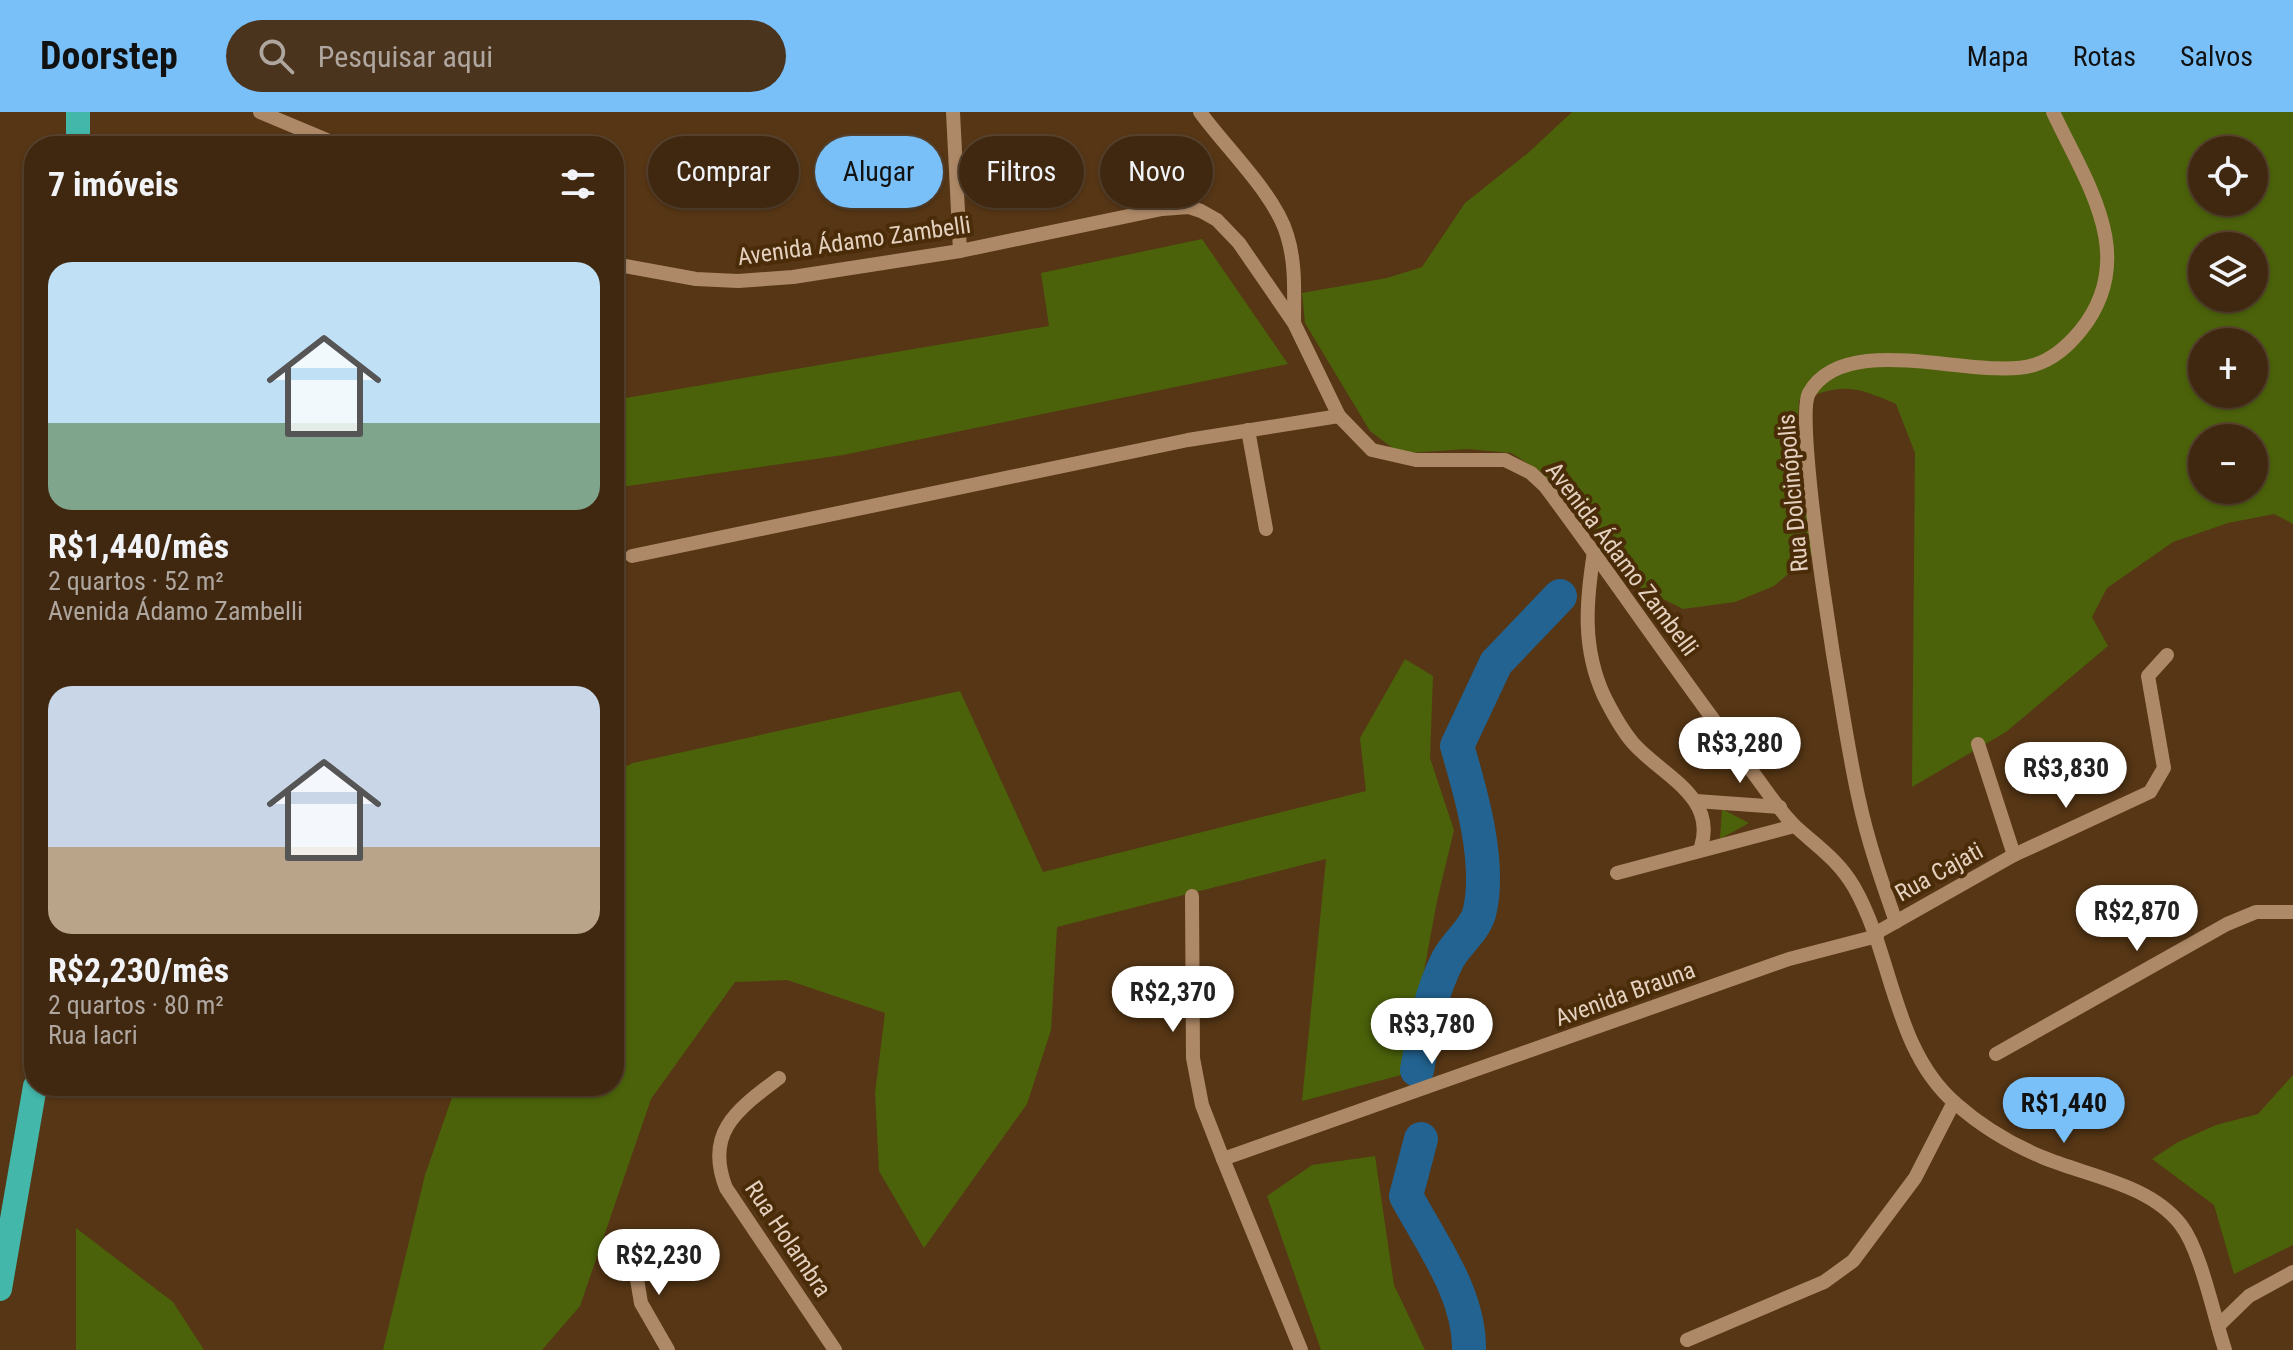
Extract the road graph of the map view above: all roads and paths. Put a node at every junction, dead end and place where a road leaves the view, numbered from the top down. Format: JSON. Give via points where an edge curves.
{"nodes":[{"id":1,"x":78,"y":112,"type":"edge"},
{"id":2,"x":260,"y":112,"type":"edge"},
{"id":3,"x":953,"y":112,"type":"edge"},
{"id":4,"x":1200,"y":112,"type":"edge"},
{"id":5,"x":2053,"y":112,"type":"edge"},
{"id":6,"x":78,"y":136,"type":"edge"},
{"id":7,"x":317,"y":136,"type":"edge"},
{"id":8,"x":960,"y":251,"type":"junction"},
{"id":9,"x":624,"y":266,"type":"edge"},
{"id":10,"x":1294,"y":323,"type":"junction"},
{"id":11,"x":1339,"y":416,"type":"junction"},
{"id":12,"x":1248,"y":430,"type":"junction"},
{"id":13,"x":1266,"y":529,"type":"dead end"},
{"id":14,"x":1594,"y":552,"type":"junction"},
{"id":15,"x":632,"y":556,"type":"dead end"},
{"id":16,"x":2167,"y":655,"type":"dead end"},
{"id":17,"x":1978,"y":744,"type":"dead end"},
{"id":18,"x":1696,"y":801,"type":"junction"},
{"id":19,"x":1780,"y":807,"type":"junction"},
{"id":20,"x":1794,"y":826,"type":"junction"},
{"id":21,"x":1701,"y":847,"type":"junction"},
{"id":22,"x":2014,"y":855,"type":"junction"},
{"id":23,"x":1617,"y":873,"type":"dead end"},
{"id":24,"x":1192,"y":896,"type":"dead end"},
{"id":25,"x":2293,"y":912,"type":"edge"},
{"id":26,"x":1896,"y":922,"type":"junction"},
{"id":27,"x":1876,"y":934,"type":"junction"},
{"id":28,"x":1996,"y":1054,"type":"dead end"},
{"id":29,"x":779,"y":1078,"type":"dead end"},
{"id":30,"x":33,"y":1096,"type":"edge"},
{"id":31,"x":1954,"y":1102,"type":"junction"},
{"id":32,"x":1223,"y":1159,"type":"junction"},
{"id":33,"x":632,"y":1249,"type":"dead end"},
{"id":34,"x":2293,"y":1272,"type":"edge"},
{"id":35,"x":0,"y":1289,"type":"edge"},
{"id":36,"x":2218,"y":1326,"type":"junction"},
{"id":37,"x":1687,"y":1340,"type":"dead end"},
{"id":38,"x":668,"y":1350,"type":"edge"},
{"id":39,"x":835,"y":1350,"type":"edge"},
{"id":40,"x":1301,"y":1350,"type":"edge"},
{"id":41,"x":2225,"y":1350,"type":"edge"}],
"edges":[{"from":1,"to":6,"type":"highway"},
{"from":2,"to":7,"type":"street"},
{"from":3,"to":8,"type":"street"},
{"from":4,"to":10,"type":"street","via":[[1286,230],[1294,271]]},
{"from":5,"to":26,"type":"street","name":"Rua Dolcinópolis","via":[[2094,199],[2109,256],[2103,295],[2071,342],[2054,357],[2008,369],[1930,360],[1843,366],[1818,382],[1806,403],[1806,438],[1841,704],[1859,801]]},
{"from":8,"to":9,"type":"street","name":"Avenida Ádamo Zambelli","via":[[738,281]]},
{"from":8,"to":10,"type":"street","name":"Avenida Ádamo Zambelli","via":[[1189,207],[1228,230]]},
{"from":10,"to":11,"type":"street","name":"Avenida Ádamo Zambelli"},
{"from":11,"to":12,"type":"street"},
{"from":11,"to":14,"type":"street","name":"Avenida Ádamo Zambelli","via":[[1358,438],[1384,455],[1416,460],[1494,458],[1519,465],[1545,486]]},
{"from":12,"to":13,"type":"street"},
{"from":12,"to":15,"type":"street"},
{"from":14,"to":18,"type":"street","via":[[1585,604],[1602,692],[1632,742]]},
{"from":14,"to":19,"type":"street","name":"Avenida Ádamo Zambelli"},
{"from":16,"to":22,"type":"street","name":"Rua Cajati","via":[[2148,676],[2164,768],[2150,792]]},
{"from":17,"to":22,"type":"street"},
{"from":18,"to":19,"type":"street"},
{"from":18,"to":21,"type":"street","via":[[1705,824]]},
{"from":19,"to":20,"type":"street","name":"Avenida Ádamo Zambelli"},
{"from":20,"to":21,"type":"street"},
{"from":20,"to":27,"type":"street","name":"Avenida Ádamo Zambelli","via":[[1831,854]]},
{"from":21,"to":23,"type":"street"},
{"from":22,"to":26,"type":"street","name":"Rua Cajati"},
{"from":24,"to":32,"type":"street","via":[[1193,1058],[1202,1105]]},
{"from":25,"to":28,"type":"street","via":[[2256,912],[2227,924]]},
{"from":26,"to":27,"type":"street","name":"Rua Cajati"},
{"from":27,"to":31,"type":"street","name":"Avenida Ádamo Zambelli","via":[[1919,1058]]},
{"from":27,"to":32,"type":"street","name":"Avenida Brauna","via":[[1789,959]]},
{"from":29,"to":39,"type":"street","name":"Rua Holambra","via":[[742,1106],[726,1128],[716,1151],[719,1170]]},
{"from":30,"to":35,"type":"highway"},
{"from":31,"to":36,"type":"street","name":"Avenida Ádamo Zambelli","via":[[2041,1157],[2133,1191],[2164,1209],[2190,1239]]},
{"from":31,"to":37,"type":"street","via":[[1915,1178],[1853,1261],[1824,1282]]},
{"from":32,"to":40,"type":"street"},
{"from":33,"to":38,"type":"street","via":[[641,1303]]},
{"from":34,"to":36,"type":"street","via":[[2249,1296]]},
{"from":36,"to":41,"type":"street","name":"Avenida Ádamo Zambelli"}]}
